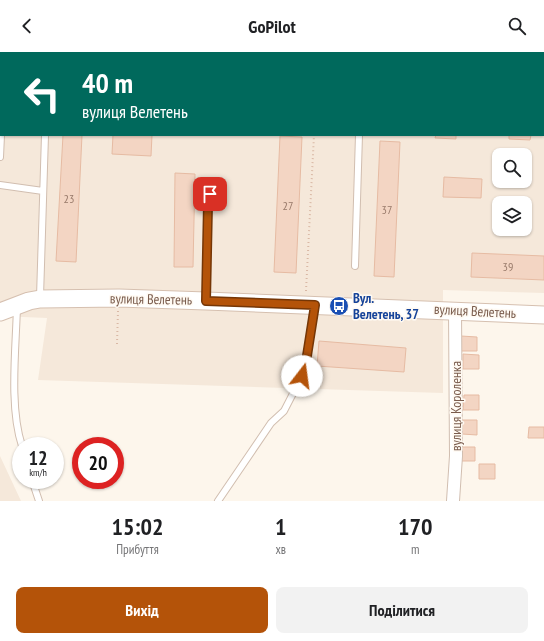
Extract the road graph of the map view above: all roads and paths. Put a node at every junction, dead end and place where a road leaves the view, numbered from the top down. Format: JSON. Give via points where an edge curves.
{"nodes":[{"id":1,"x":1,"y":136,"type":"edge"},
{"id":2,"x":45,"y":136,"type":"edge"},
{"id":3,"x":314,"y":136,"type":"edge"},
{"id":4,"x":359,"y":136,"type":"edge"},
{"id":5,"x":0,"y":157,"type":"edge"},
{"id":6,"x":215,"y":181,"type":"dead end"},
{"id":7,"x":0,"y":185,"type":"edge"},
{"id":8,"x":43,"y":191,"type":"junction"},
{"id":9,"x":355,"y":266,"type":"dead end"},
{"id":10,"x":119,"y":298,"type":"junction"},
{"id":11,"x":40,"y":299,"type":"junction"},
{"id":12,"x":206,"y":301,"type":"junction"},
{"id":13,"x":18,"y":305,"type":"junction"},
{"id":14,"x":310,"y":305,"type":"junction"},
{"id":15,"x":455,"y":310,"type":"junction"},
{"id":16,"x":0,"y":312,"type":"edge"},
{"id":17,"x":544,"y":315,"type":"edge"},
{"id":18,"x":117,"y":344,"type":"dead end"},
{"id":19,"x":19,"y":437,"type":"edge"},
{"id":20,"x":35,"y":489,"type":"edge"},
{"id":21,"x":39,"y":501,"type":"edge"},
{"id":22,"x":218,"y":501,"type":"edge"},
{"id":23,"x":453,"y":501,"type":"edge"}],
"edges":[{"from":1,"to":5,"type":"lane"},
{"from":2,"to":8,"type":"lane"},
{"from":3,"to":14,"type":"path"},
{"from":4,"to":9,"type":"lane"},
{"from":6,"to":12,"type":"lane","via":[[208,204]]},
{"from":7,"to":8,"type":"lane"},
{"from":8,"to":11,"type":"lane"},
{"from":10,"to":11,"type":"street","name":"вулиця Велетень"},
{"from":10,"to":12,"type":"street","name":"вулиця Велетень"},
{"from":10,"to":18,"type":"path"},
{"from":11,"to":13,"type":"street","name":"вулиця Велетень"},
{"from":12,"to":14,"type":"street","name":"вулиця Велетень"},
{"from":13,"to":16,"type":"street","name":"вулиця Велетень"},
{"from":13,"to":19,"type":"lane","via":[[15,390]]},
{"from":14,"to":15,"type":"street","name":"вулиця Велетень"},
{"from":14,"to":22,"type":"lane","via":[[306,362],[302,376],[284,411],[271,423]]},
{"from":15,"to":17,"type":"street","name":"вулиця Велетень"},
{"from":15,"to":23,"type":"street","name":"вулиця Короленка","via":[[456,456]]},
{"from":20,"to":21,"type":"lane"}]}
